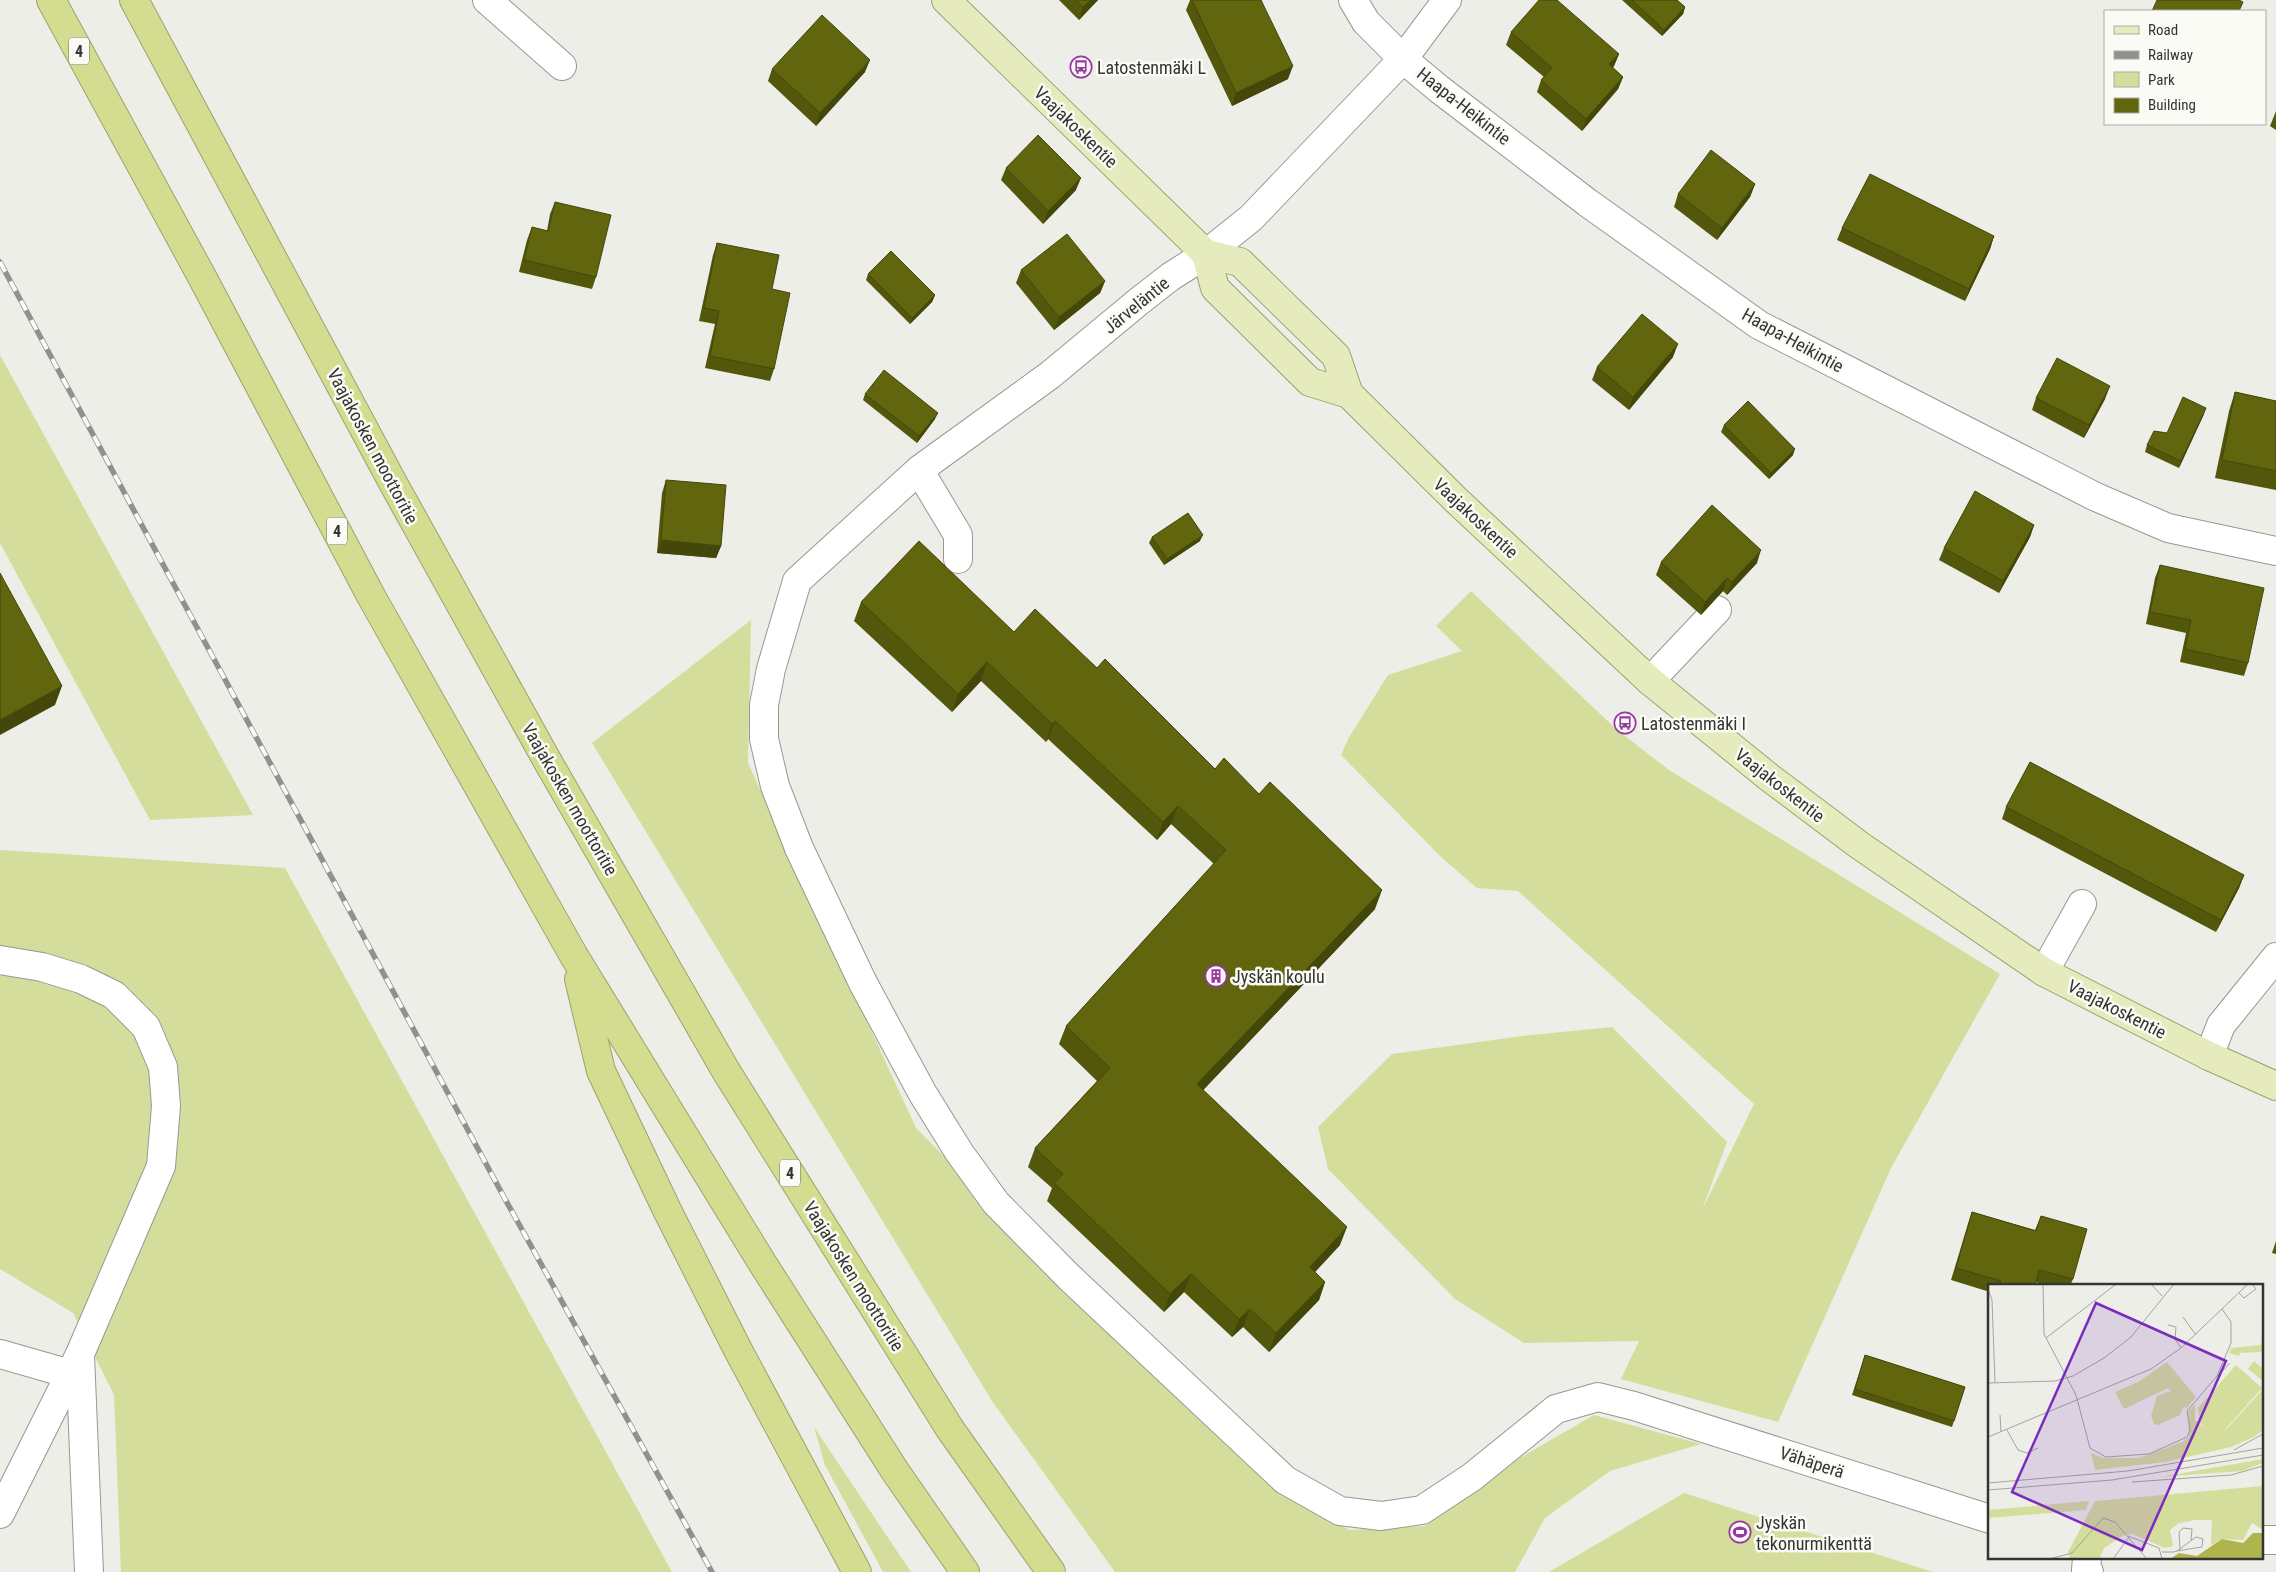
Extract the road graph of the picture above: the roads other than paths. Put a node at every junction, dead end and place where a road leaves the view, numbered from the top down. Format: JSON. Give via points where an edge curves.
{"nodes":[{"id":1,"x":51,"y":0,"type":"edge"},
{"id":2,"x":134,"y":0,"type":"edge"},
{"id":3,"x":487,"y":0,"type":"edge"},
{"id":4,"x":946,"y":0,"type":"edge"},
{"id":5,"x":1353,"y":0,"type":"edge"},
{"id":6,"x":1447,"y":0,"type":"edge"},
{"id":7,"x":1403,"y":58,"type":"junction"},
{"id":8,"x":562,"y":66,"type":"dead end"},
{"id":9,"x":1206,"y":254,"type":"junction"},
{"id":10,"x":1349,"y":394,"type":"junction"},
{"id":11,"x":919,"y":470,"type":"junction"},
{"id":12,"x":2276,"y":550,"type":"edge"},
{"id":13,"x":958,"y":559,"type":"dead end"},
{"id":14,"x":797,"y":581,"type":"joint"},
{"id":15,"x":1717,"y":610,"type":"edge"},
{"id":16,"x":1650,"y":681,"type":"junction"},
{"id":17,"x":2082,"y":904,"type":"dead end"},
{"id":18,"x":574,"y":956,"type":"junction"},
{"id":19,"x":2276,"y":957,"type":"edge"},
{"id":20,"x":0,"y":960,"type":"edge"},
{"id":21,"x":2044,"y":972,"type":"junction"},
{"id":22,"x":2209,"y":1056,"type":"junction"},
{"id":23,"x":2276,"y":1086,"type":"edge"},
{"id":24,"x":0,"y":1354,"type":"edge"},
{"id":25,"x":75,"y":1364,"type":"junction"},
{"id":26,"x":0,"y":1514,"type":"edge"},
{"id":27,"x":1988,"y":1518,"type":"edge"},
{"id":28,"x":2087,"y":1560,"type":"edge"},
{"id":29,"x":89,"y":1572,"type":"edge"},
{"id":30,"x":857,"y":1572,"type":"edge"},
{"id":31,"x":965,"y":1572,"type":"edge"},
{"id":32,"x":1052,"y":1572,"type":"edge"},
{"id":33,"x":2089,"y":1572,"type":"edge"}],
"edges":[{"from":1,"to":18,"type":"highway","number":"4","via":[[372,596]]},
{"from":2,"to":32,"type":"highway","name":"Vaajakosken moottoritie","number":"4","via":[[393,483],[726,1071],[950,1429]]},
{"from":3,"to":8,"type":"street"},
{"from":4,"to":9,"type":"main road","name":"Vaajakoskentie"},
{"from":5,"to":7,"type":"street","name":"Haapa-Heikintie","via":[[1366,22]]},
{"from":6,"to":7,"type":"street","name":"Järveläntie"},
{"from":7,"to":9,"type":"street","name":"Järveläntie","via":[[1250,218]]},
{"from":7,"to":12,"type":"street","name":"Haapa-Heikintie","via":[[1588,202],[1759,325],[2104,501],[2168,528]]},
{"from":9,"to":10,"type":"main road","name":"Vaajakoskentie","via":[[1240,262],[1286,306],[1336,356]]},
{"from":9,"to":10,"type":"main road","name":"Vaajakoskentie","via":[[1215,288],[1310,382]]},
{"from":9,"to":11,"type":"street","name":"Järveläntie","via":[[1170,277],[1050,375]]},
{"from":10,"to":16,"type":"main road","name":"Vaajakoskentie","via":[[1456,500]]},
{"from":11,"to":13,"type":"street","via":[[958,535]]},
{"from":11,"to":14,"type":"street","name":"Järveläntie"},
{"from":14,"to":27,"type":"street","name":"Vähäperä","via":[[771,669],[764,704],[764,739],[775,786],[799,848],[863,984],[958,1152],[996,1203],[1069,1277],[1284,1480],[1340,1511],[1381,1516],[1422,1510],[1472,1478],[1556,1409],[1598,1397]]},
{"from":15,"to":16,"type":"street"},
{"from":16,"to":21,"type":"main road","name":"Vaajakoskentie","via":[[1859,845]]},
{"from":17,"to":21,"type":"street"},
{"from":18,"to":30,"type":"highway","via":[[601,1071],[738,1350]]},
{"from":18,"to":31,"type":"highway","number":"4","via":[[760,1261],[895,1471]]},
{"from":19,"to":22,"type":"street","via":[[2221,1025]]},
{"from":20,"to":25,"type":"street","via":[[42,967],[81,979],[114,995],[146,1026],[164,1067],[166,1106],[161,1166]]},
{"from":21,"to":22,"type":"main road","name":"Vaajakoskentie"},
{"from":22,"to":23,"type":"main road","name":"Vaajakoskentie"},
{"from":24,"to":25,"type":"street"},
{"from":25,"to":26,"type":"street"},
{"from":25,"to":29,"type":"street"},
{"from":28,"to":33,"type":"street","via":[[2086,1570]]}]}
